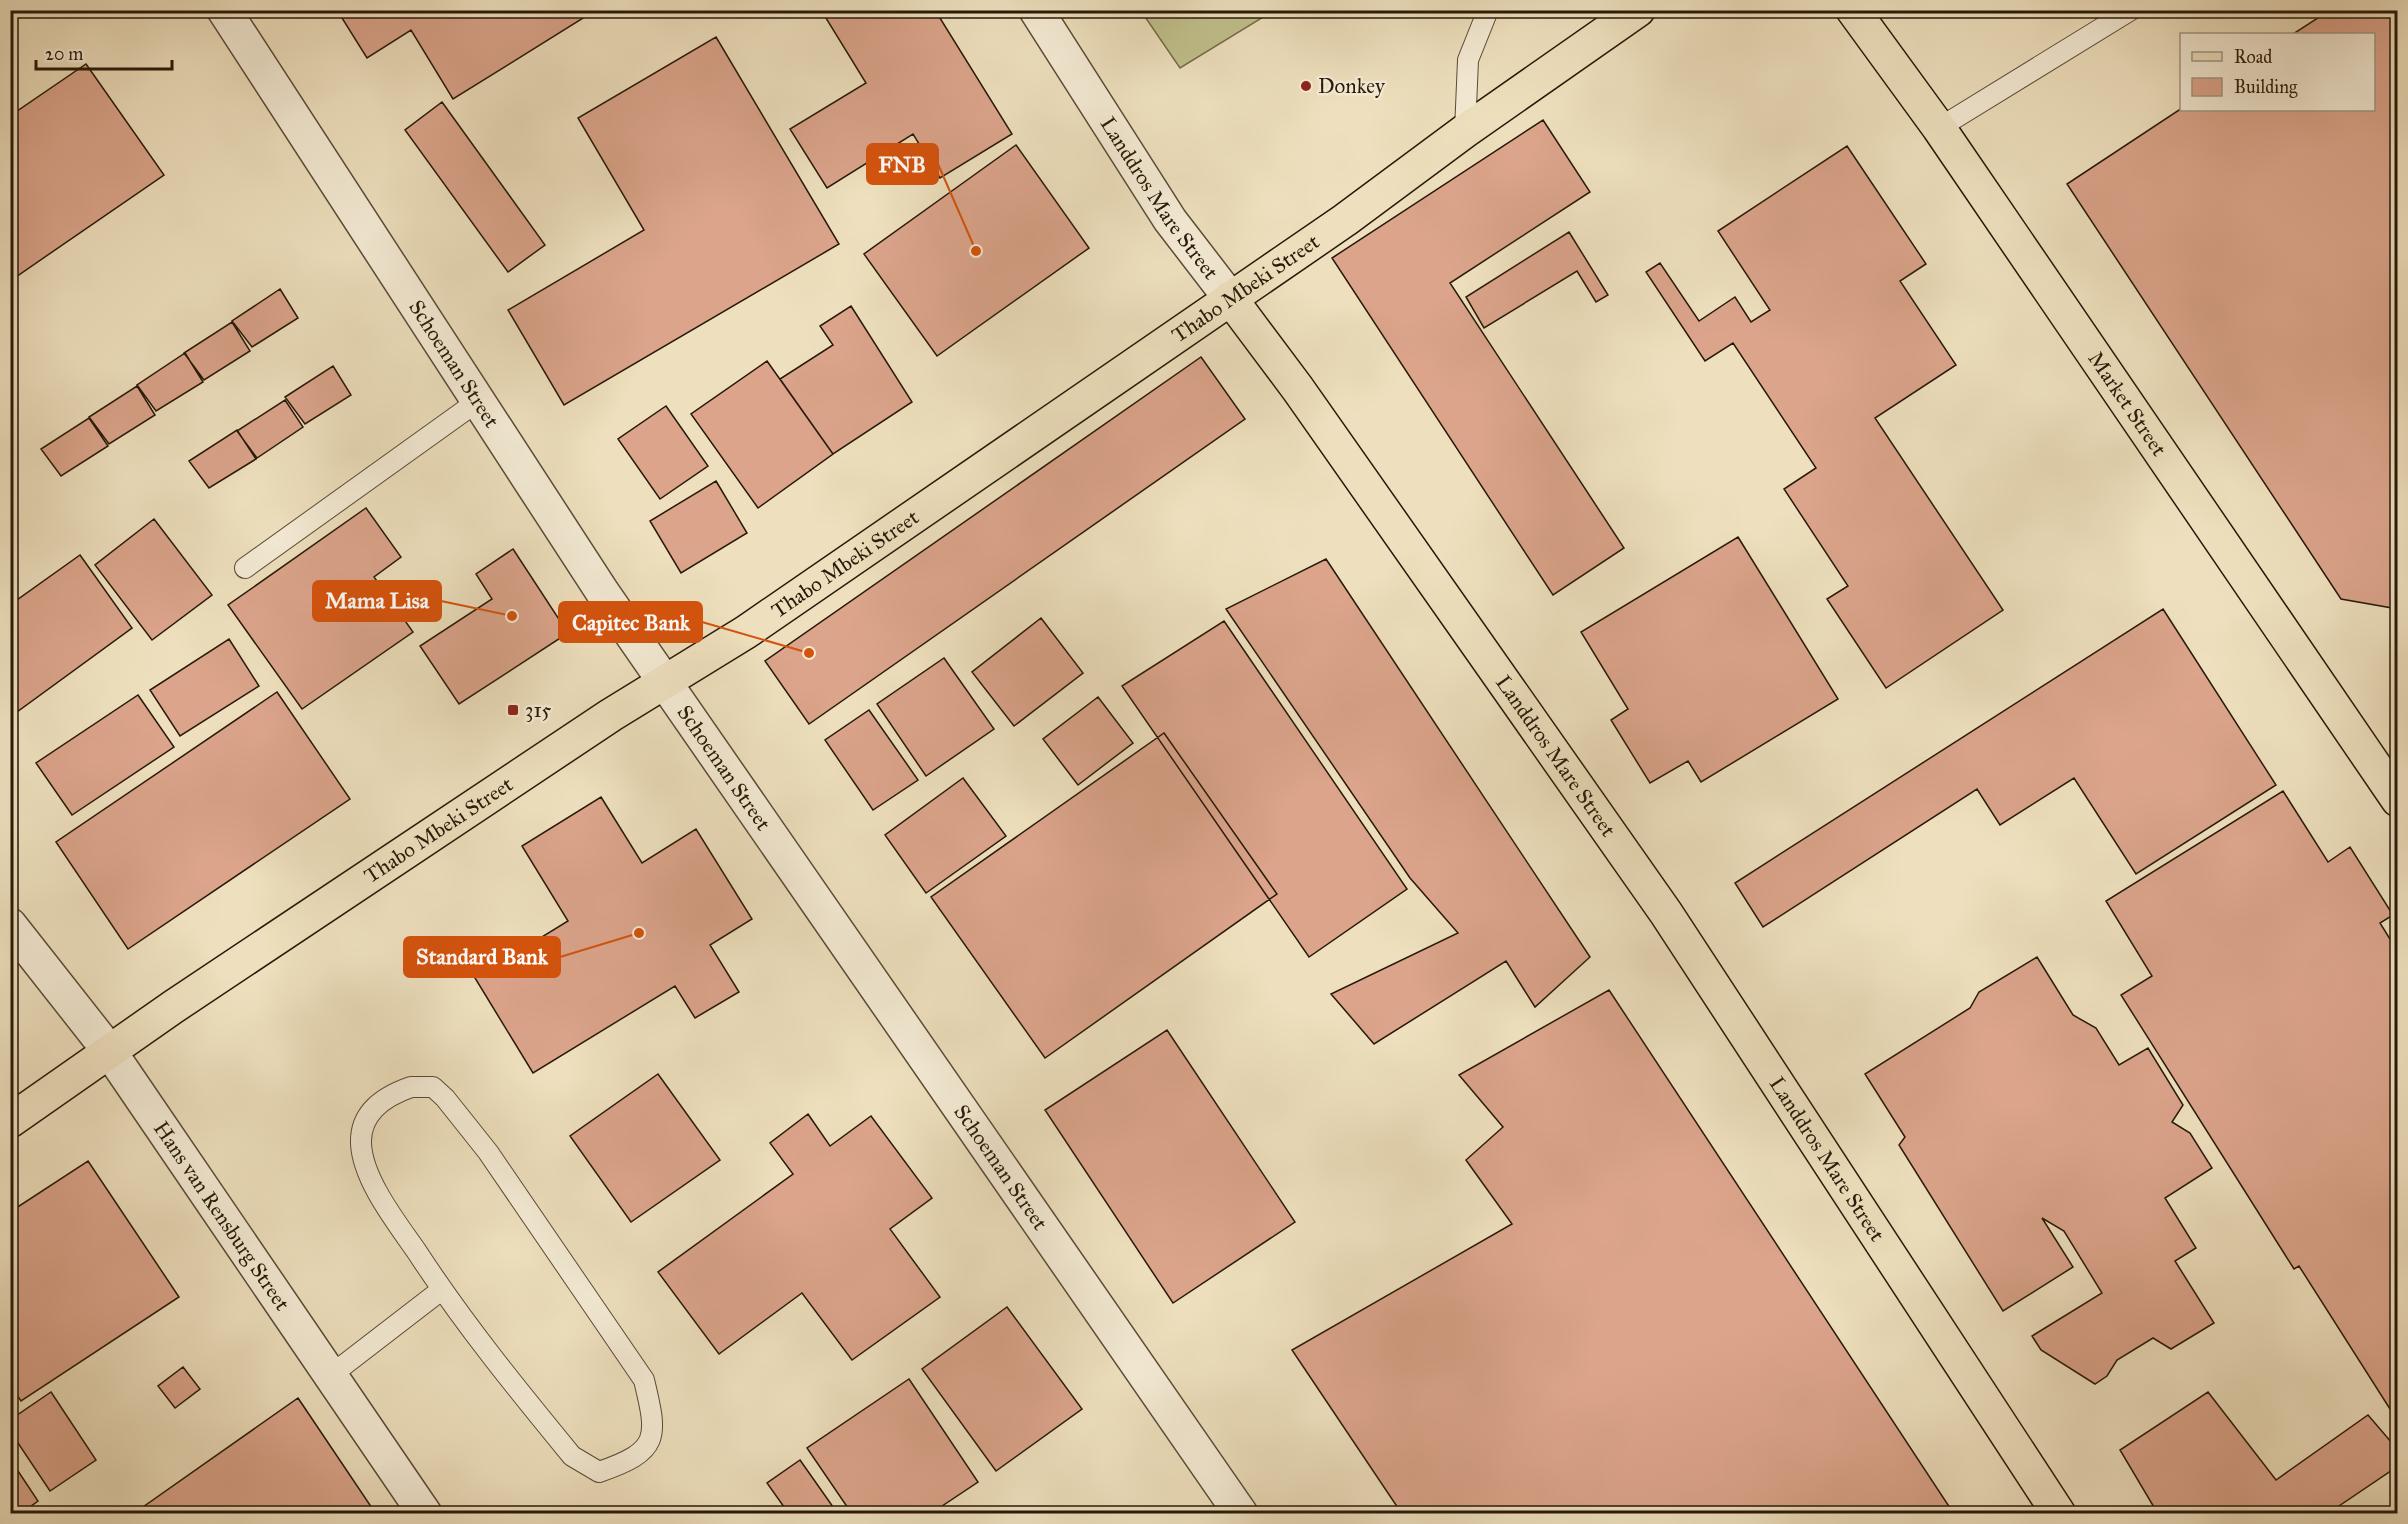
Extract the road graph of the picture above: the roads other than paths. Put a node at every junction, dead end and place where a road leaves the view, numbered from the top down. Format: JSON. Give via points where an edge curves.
{"nodes":[{"id":1,"x":224,"y":10,"type":"edge"},
{"id":2,"x":1036,"y":10,"type":"edge"},
{"id":3,"x":1488,"y":10,"type":"edge"},
{"id":4,"x":1638,"y":10,"type":"edge"},
{"id":5,"x":1853,"y":10,"type":"edge"},
{"id":6,"x":2131,"y":10,"type":"edge"},
{"id":7,"x":1939,"y":128,"type":"junction"},
{"id":8,"x":1465,"y":131,"type":"junction"},
{"id":9,"x":1230,"y":298,"type":"junction"},
{"id":10,"x":478,"y":401,"type":"junction"},
{"id":11,"x":245,"y":568,"type":"dead end"},
{"id":12,"x":664,"y":682,"type":"junction"},
{"id":13,"x":2397,"y":800,"type":"edge"},
{"id":14,"x":10,"y":925,"type":"edge"},
{"id":15,"x":110,"y":1052,"type":"junction"},
{"id":16,"x":10,"y":1121,"type":"edge"},
{"id":17,"x":440,"y":1290,"type":"junction"},
{"id":18,"x":331,"y":1375,"type":"junction"},
{"id":19,"x":425,"y":1514,"type":"edge"},
{"id":20,"x":1241,"y":1514,"type":"edge"},
{"id":21,"x":2059,"y":1514,"type":"edge"}],
"edges":[{"from":1,"to":10,"type":"street","name":"Schoeman Street"},
{"from":2,"to":9,"type":"street","name":"Landdros Mare Street","via":[[1170,220]]},
{"from":3,"to":8,"type":"lane","via":[[1468,60]]},
{"from":4,"to":8,"type":"main road","name":"Thabo Mbeki Street"},
{"from":5,"to":7,"type":"main road","name":"Market Street"},
{"from":6,"to":7,"type":"lane"},
{"from":7,"to":13,"type":"main road","name":"Market Street"},
{"from":8,"to":9,"type":"main road","name":"Thabo Mbeki Street","via":[[1345,220]]},
{"from":9,"to":12,"type":"main road","name":"Thabo Mbeki Street","via":[[746,632]]},
{"from":9,"to":21,"type":"main road","name":"Landdros Mare Street","via":[[1666,914]]},
{"from":10,"to":11,"type":"lane"},
{"from":10,"to":12,"type":"street","name":"Schoeman Street"},
{"from":12,"to":15,"type":"main road","name":"Thabo Mbeki Street"},
{"from":12,"to":20,"type":"street","name":"Schoeman Street"},
{"from":14,"to":15,"type":"street","name":"Hans van Rensburg Street"},
{"from":15,"to":16,"type":"main road","name":"Thabo Mbeki Street"},
{"from":15,"to":18,"type":"street","name":"Hans van Rensburg Street"},
{"from":17,"to":17,"type":"lane","via":[[382,1198],[361,1144],[363,1124],[380,1101],[411,1087],[433,1088],[445,1098],[488,1152],[644,1380],[653,1416],[653,1436],[646,1448],[630,1460],[599,1472],[572,1456]]},
{"from":17,"to":18,"type":"lane"},
{"from":18,"to":19,"type":"street","name":"Hans van Rensburg Street"}]}
